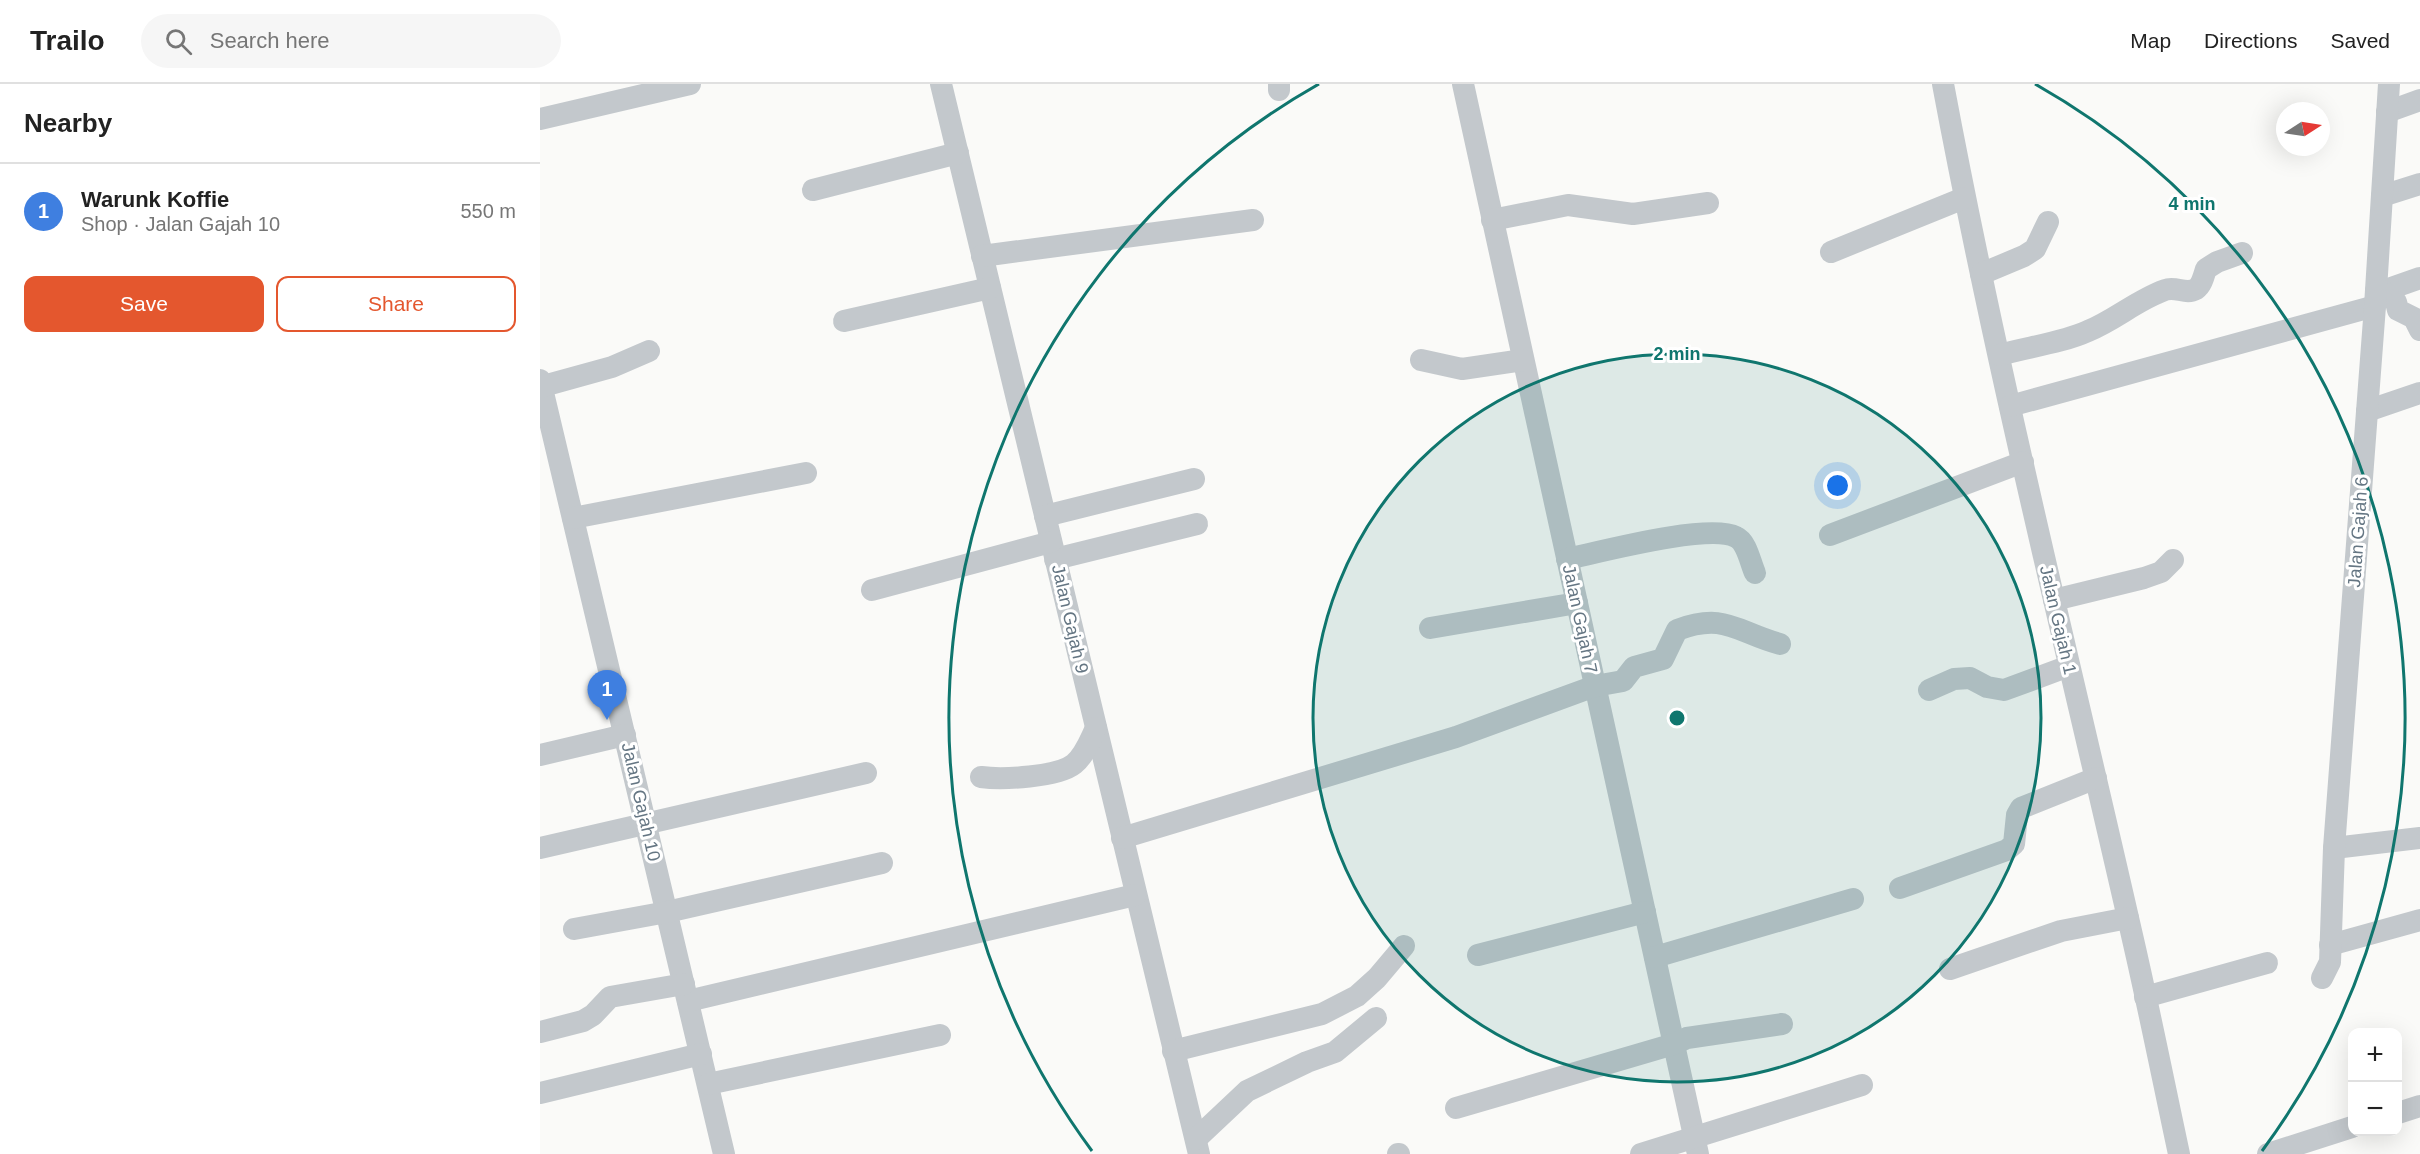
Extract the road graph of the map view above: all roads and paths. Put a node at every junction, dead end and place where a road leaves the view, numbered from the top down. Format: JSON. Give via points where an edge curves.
{"nodes":[{"id":1,"x":690,"y":84,"type":"edge"},
{"id":2,"x":941,"y":84,"type":"edge"},
{"id":3,"x":1463,"y":84,"type":"edge"},
{"id":4,"x":1943,"y":84,"type":"edge"},
{"id":5,"x":2389,"y":84,"type":"edge"},
{"id":6,"x":2420,"y":100,"type":"edge"},
{"id":7,"x":2387,"y":112,"type":"junction"},
{"id":8,"x":540,"y":119,"type":"edge"},
{"id":9,"x":958,"y":153,"type":"junction"},
{"id":10,"x":2420,"y":184,"type":"edge"},
{"id":11,"x":813,"y":190,"type":"dead end"},
{"id":12,"x":2382,"y":196,"type":"junction"},
{"id":13,"x":1964,"y":198,"type":"junction"},
{"id":14,"x":1708,"y":203,"type":"dead end"},
{"id":15,"x":1492,"y":219,"type":"junction"},
{"id":16,"x":1253,"y":220,"type":"dead end"},
{"id":17,"x":2048,"y":222,"type":"dead end"},
{"id":18,"x":1831,"y":252,"type":"dead end"},
{"id":19,"x":2242,"y":253,"type":"dead end"},
{"id":20,"x":982,"y":256,"type":"junction"},
{"id":21,"x":1981,"y":274,"type":"junction"},
{"id":22,"x":2420,"y":278,"type":"edge"},
{"id":23,"x":990,"y":288,"type":"junction"},
{"id":24,"x":2378,"y":296,"type":"junction"},
{"id":25,"x":844,"y":321,"type":"dead end"},
{"id":26,"x":2420,"y":330,"type":"edge"},
{"id":27,"x":650,"y":351,"type":"dead end"},
{"id":28,"x":1999,"y":354,"type":"junction"},
{"id":29,"x":1421,"y":360,"type":"dead end"},
{"id":30,"x":1523,"y":360,"type":"junction"},
{"id":31,"x":541,"y":384,"type":"edge"},
{"id":32,"x":2420,"y":393,"type":"edge"},
{"id":33,"x":2010,"y":406,"type":"junction"},
{"id":34,"x":2367,"y":411,"type":"junction"},
{"id":35,"x":548,"y":447,"type":"edge"},
{"id":36,"x":2023,"y":462,"type":"junction"},
{"id":37,"x":806,"y":473,"type":"dead end"},
{"id":38,"x":1194,"y":479,"type":"dead end"},
{"id":39,"x":1045,"y":516,"type":"junction"},
{"id":40,"x":573,"y":518,"type":"junction"},
{"id":41,"x":1197,"y":524,"type":"dead end"},
{"id":42,"x":1830,"y":535,"type":"dead end"},
{"id":43,"x":1053,"y":551,"type":"junction"},
{"id":44,"x":1567,"y":559,"type":"junction"},
{"id":45,"x":2173,"y":560,"type":"dead end"},
{"id":46,"x":1755,"y":573,"type":"dead end"},
{"id":47,"x":873,"y":590,"type":"dead end"},
{"id":48,"x":2054,"y":600,"type":"junction"},
{"id":49,"x":1577,"y":603,"type":"junction"},
{"id":50,"x":1430,"y":628,"type":"dead end"},
{"id":51,"x":1780,"y":644,"type":"dead end"},
{"id":52,"x":2069,"y":666,"type":"junction"},
{"id":53,"x":1595,"y":686,"type":"junction"},
{"id":54,"x":1929,"y":690,"type":"dead end"},
{"id":55,"x":1096,"y":728,"type":"junction"},
{"id":56,"x":625,"y":735,"type":"junction"},
{"id":57,"x":540,"y":755,"type":"edge"},
{"id":58,"x":866,"y":773,"type":"dead end"},
{"id":59,"x":981,"y":777,"type":"dead end"},
{"id":60,"x":2096,"y":778,"type":"junction"},
{"id":61,"x":646,"y":822,"type":"junction"},
{"id":62,"x":1122,"y":837,"type":"junction"},
{"id":63,"x":2420,"y":838,"type":"edge"},
{"id":64,"x":540,"y":848,"type":"edge"},
{"id":65,"x":2334,"y":848,"type":"junction"},
{"id":66,"x":882,"y":863,"type":"dead end"},
{"id":67,"x":1900,"y":888,"type":"dead end"},
{"id":68,"x":1136,"y":895,"type":"junction"},
{"id":69,"x":1854,"y":899,"type":"dead end"},
{"id":70,"x":667,"y":912,"type":"junction"},
{"id":71,"x":1645,"y":912,"type":"junction"},
{"id":72,"x":2128,"y":918,"type":"junction"},
{"id":73,"x":2420,"y":920,"type":"edge"},
{"id":74,"x":574,"y":929,"type":"dead end"},
{"id":75,"x":2330,"y":945,"type":"junction"},
{"id":76,"x":1404,"y":946,"type":"dead end"},
{"id":77,"x":1478,"y":955,"type":"dead end"},
{"id":78,"x":1655,"y":957,"type":"junction"},
{"id":79,"x":2267,"y":963,"type":"dead end"},
{"id":80,"x":1950,"y":969,"type":"dead end"},
{"id":81,"x":2322,"y":978,"type":"dead end"},
{"id":82,"x":686,"y":992,"type":"junction"},
{"id":83,"x":2145,"y":997,"type":"junction"},
{"id":84,"x":1322,"y":1014,"type":"junction"},
{"id":85,"x":1376,"y":1018,"type":"dead end"},
{"id":86,"x":1782,"y":1023,"type":"dead end"},
{"id":87,"x":540,"y":1032,"type":"edge"},
{"id":88,"x":940,"y":1035,"type":"dead end"},
{"id":89,"x":1674,"y":1044,"type":"junction"},
{"id":90,"x":1173,"y":1051,"type":"junction"},
{"id":91,"x":1335,"y":1052,"type":"junction"},
{"id":92,"x":701,"y":1054,"type":"junction"},
{"id":93,"x":708,"y":1084,"type":"junction"},
{"id":94,"x":1862,"y":1085,"type":"dead end"},
{"id":95,"x":540,"y":1093,"type":"edge"},
{"id":96,"x":2420,"y":1106,"type":"edge"},
{"id":97,"x":1456,"y":1108,"type":"dead end"},
{"id":98,"x":2402,"y":1111,"type":"edge"},
{"id":99,"x":2348,"y":1128,"type":"edge"},
{"id":100,"x":1696,"y":1146,"type":"edge"},
{"id":101,"x":1198,"y":1147,"type":"edge"},
{"id":102,"x":724,"y":1154,"type":"edge"},
{"id":103,"x":1641,"y":1154,"type":"edge"},
{"id":104,"x":2179,"y":1154,"type":"edge"},
{"id":105,"x":2268,"y":1154,"type":"edge"}],
"edges":[{"from":1,"to":8,"type":"street"},
{"from":2,"to":9,"type":"street","name":"Jalan Gajah 9"},
{"from":3,"to":15,"type":"street","name":"Jalan Gajah 7"},
{"from":4,"to":13,"type":"street","name":"Jalan Gajah 1"},
{"from":5,"to":7,"type":"street","name":"Jalan Gajah 6"},
{"from":6,"to":7,"type":"street"},
{"from":7,"to":12,"type":"street","name":"Jalan Gajah 6"},
{"from":9,"to":11,"type":"street"},
{"from":9,"to":20,"type":"street","name":"Jalan Gajah 9"},
{"from":10,"to":12,"type":"street"},
{"from":12,"to":24,"type":"street","name":"Jalan Gajah 6"},
{"from":13,"to":18,"type":"street"},
{"from":13,"to":21,"type":"street","name":"Jalan Gajah 1"},
{"from":14,"to":15,"type":"street","via":[[1632,214],[1568,205]]},
{"from":15,"to":30,"type":"street","name":"Jalan Gajah 7"},
{"from":16,"to":20,"type":"street"},
{"from":17,"to":21,"type":"street","via":[[2035,249]]},
{"from":19,"to":28,"type":"street","via":[[2206,269],[2195,289],[2164,290],[2085,333]]},
{"from":20,"to":23,"type":"street","name":"Jalan Gajah 9"},
{"from":21,"to":28,"type":"street","name":"Jalan Gajah 1"},
{"from":22,"to":24,"type":"street"},
{"from":23,"to":25,"type":"street"},
{"from":23,"to":39,"type":"street","name":"Jalan Gajah 9"},
{"from":24,"to":26,"type":"street","via":[[2396,302],[2398,310],[2414,318]]},
{"from":24,"to":33,"type":"street"},
{"from":24,"to":34,"type":"street","name":"Jalan Gajah 6"},
{"from":27,"to":31,"type":"street","via":[[612,367]]},
{"from":28,"to":33,"type":"street","name":"Jalan Gajah 1"},
{"from":29,"to":30,"type":"street","via":[[1462,369]]},
{"from":30,"to":44,"type":"street","name":"Jalan Gajah 7"},
{"from":31,"to":35,"type":"street","name":"Jalan Gajah 10"},
{"from":32,"to":34,"type":"street"},
{"from":33,"to":36,"type":"street","name":"Jalan Gajah 1"},
{"from":34,"to":65,"type":"street","name":"Jalan Gajah 6"},
{"from":35,"to":40,"type":"street","name":"Jalan Gajah 10"},
{"from":36,"to":42,"type":"street"},
{"from":36,"to":48,"type":"street","name":"Jalan Gajah 1"},
{"from":37,"to":40,"type":"street"},
{"from":38,"to":39,"type":"street"},
{"from":39,"to":43,"type":"street","name":"Jalan Gajah 9"},
{"from":40,"to":56,"type":"street","name":"Jalan Gajah 10"},
{"from":41,"to":43,"type":"street"},
{"from":43,"to":47,"type":"street"},
{"from":43,"to":55,"type":"street","name":"Jalan Gajah 9"},
{"from":44,"to":46,"type":"street","via":[[1708,532],[1743,541]]},
{"from":44,"to":49,"type":"street","name":"Jalan Gajah 7"},
{"from":45,"to":48,"type":"street","via":[[2153,575]]},
{"from":48,"to":52,"type":"street","name":"Jalan Gajah 1"},
{"from":49,"to":50,"type":"street"},
{"from":49,"to":53,"type":"street","name":"Jalan Gajah 7"},
{"from":51,"to":53,"type":"street","via":[[1756,638],[1733,625],[1710,622],[1690,626],[1677,630],[1663,659],[1634,667],[1623,681]]},
{"from":52,"to":54,"type":"street","via":[[2004,690],[1970,678],[1954,679]]},
{"from":52,"to":60,"type":"street","name":"Jalan Gajah 1"},
{"from":53,"to":62,"type":"street","via":[[1456,737]]},
{"from":53,"to":71,"type":"street","name":"Jalan Gajah 7"},
{"from":55,"to":59,"type":"street","via":[[1073,765],[1013,779]]},
{"from":55,"to":62,"type":"street","name":"Jalan Gajah 9"},
{"from":56,"to":57,"type":"street"},
{"from":56,"to":61,"type":"street","name":"Jalan Gajah 10"},
{"from":58,"to":61,"type":"street"},
{"from":60,"to":67,"type":"street","via":[[2021,808],[2011,848]]},
{"from":60,"to":72,"type":"street","name":"Jalan Gajah 1"},
{"from":61,"to":64,"type":"street"},
{"from":61,"to":70,"type":"street","name":"Jalan Gajah 10"},
{"from":62,"to":68,"type":"street","name":"Jalan Gajah 9"},
{"from":63,"to":65,"type":"street"},
{"from":65,"to":75,"type":"street","name":"Jalan Gajah 6"},
{"from":66,"to":70,"type":"street"},
{"from":68,"to":82,"type":"street"},
{"from":68,"to":90,"type":"street","name":"Jalan Gajah 9"},
{"from":69,"to":78,"type":"street"},
{"from":70,"to":74,"type":"street"},
{"from":70,"to":82,"type":"street","name":"Jalan Gajah 10"},
{"from":71,"to":77,"type":"street"},
{"from":71,"to":78,"type":"street","name":"Jalan Gajah 7"},
{"from":72,"to":80,"type":"street","via":[[2061,931]]},
{"from":72,"to":83,"type":"street","name":"Jalan Gajah 1"},
{"from":73,"to":75,"type":"street"},
{"from":75,"to":81,"type":"street","name":"Jalan Gajah 6","via":[[2330,962]]},
{"from":76,"to":84,"type":"street","via":[[1357,996]]},
{"from":78,"to":89,"type":"street","name":"Jalan Gajah 7"},
{"from":79,"to":83,"type":"street"},
{"from":82,"to":87,"type":"street","via":[[610,997],[583,1021]]},
{"from":82,"to":92,"type":"street","name":"Jalan Gajah 10"},
{"from":83,"to":104,"type":"street","name":"Jalan Gajah 1"},
{"from":84,"to":90,"type":"street"},
{"from":84,"to":91,"type":"street"},
{"from":85,"to":91,"type":"street"},
{"from":86,"to":89,"type":"street","via":[[1687,1038]]},
{"from":88,"to":93,"type":"street"},
{"from":89,"to":97,"type":"street"},
{"from":89,"to":100,"type":"street","name":"Jalan Gajah 7"},
{"from":90,"to":101,"type":"street","name":"Jalan Gajah 9"},
{"from":91,"to":101,"type":"street","via":[[1247,1091]]},
{"from":92,"to":93,"type":"street","name":"Jalan Gajah 10"},
{"from":92,"to":95,"type":"street"},
{"from":93,"to":102,"type":"street","name":"Jalan Gajah 10"},
{"from":94,"to":100,"type":"street"},
{"from":96,"to":98,"type":"street"},
{"from":99,"to":105,"type":"street"},
{"from":100,"to":103,"type":"street"}]}
